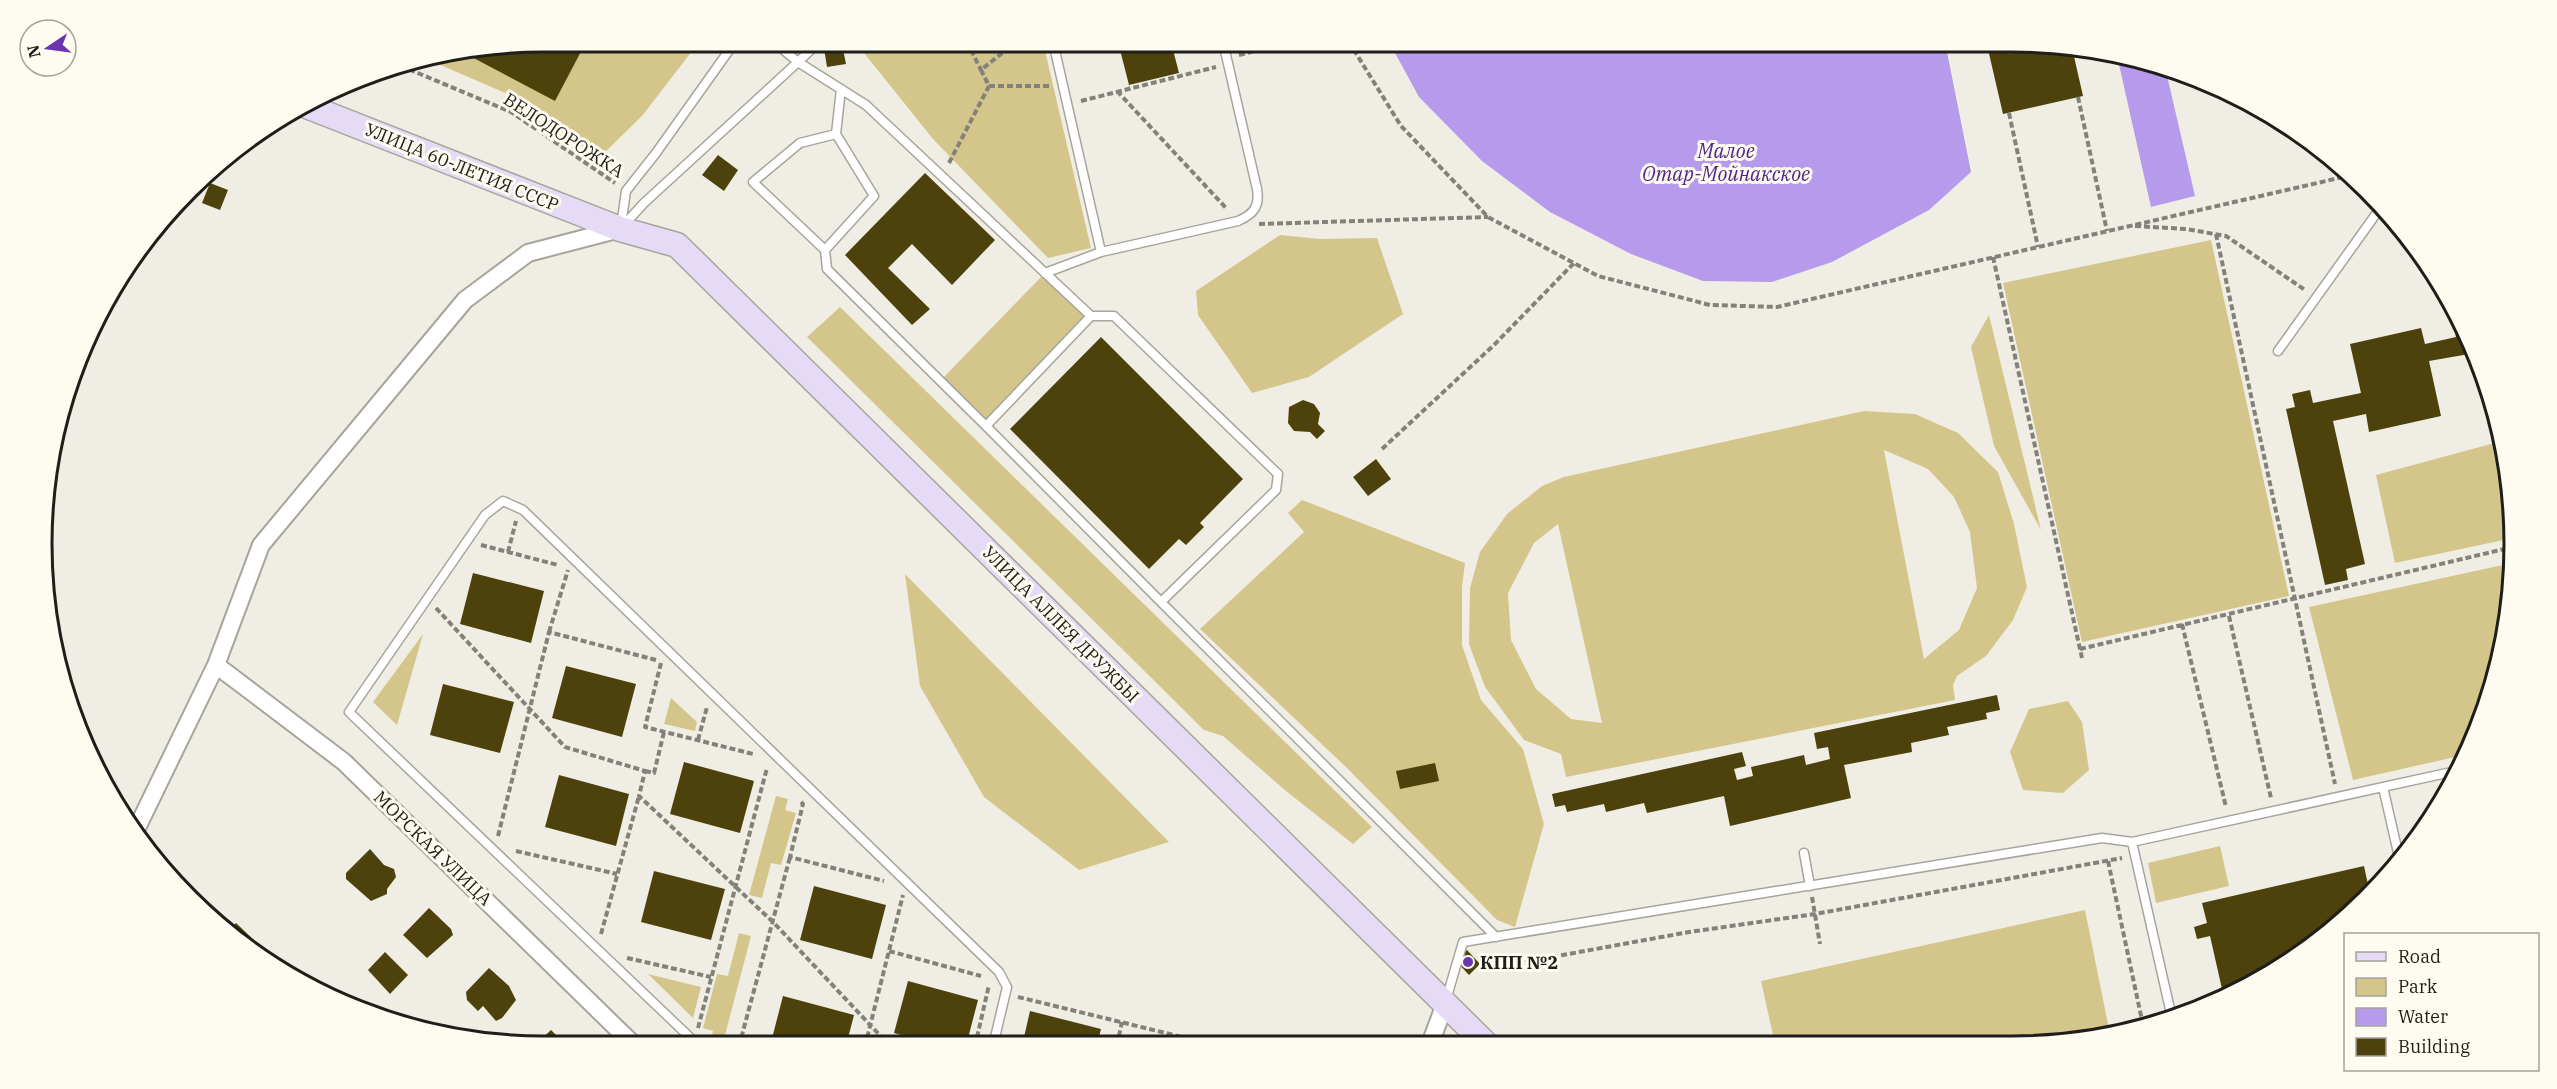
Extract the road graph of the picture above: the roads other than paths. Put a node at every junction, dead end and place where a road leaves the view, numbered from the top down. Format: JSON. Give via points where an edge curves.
{"nodes":[{"id":1,"x":728,"y":52,"type":"edge"},
{"id":2,"x":786,"y":52,"type":"edge"},
{"id":3,"x":808,"y":52,"type":"edge"},
{"id":4,"x":1056,"y":52,"type":"edge"},
{"id":5,"x":1226,"y":52,"type":"edge"},
{"id":6,"x":798,"y":62,"type":"junction"},
{"id":7,"x":841,"y":89,"type":"junction"},
{"id":8,"x":315,"y":109,"type":"edge"},
{"id":9,"x":836,"y":135,"type":"junction"},
{"id":10,"x":2376,"y":214,"type":"edge"},
{"id":11,"x":620,"y":229,"type":"junction"},
{"id":12,"x":825,"y":250,"type":"junction"},
{"id":13,"x":1101,"y":252,"type":"junction"},
{"id":14,"x":1046,"y":273,"type":"junction"},
{"id":15,"x":1091,"y":316,"type":"junction"},
{"id":16,"x":2278,"y":351,"type":"dead end"},
{"id":17,"x":986,"y":426,"type":"junction"},
{"id":18,"x":1161,"y":602,"type":"junction"},
{"id":19,"x":216,"y":664,"type":"junction"},
{"id":20,"x":2448,"y":773,"type":"edge"},
{"id":21,"x":2383,"y":787,"type":"junction"},
{"id":22,"x":139,"y":824,"type":"edge"},
{"id":23,"x":2132,"y":842,"type":"junction"},
{"id":24,"x":2398,"y":851,"type":"edge"},
{"id":25,"x":1804,"y":853,"type":"dead end"},
{"id":26,"x":1810,"y":886,"type":"junction"},
{"id":27,"x":1496,"y":937,"type":"junction"},
{"id":28,"x":1445,"y":1004,"type":"junction"},
{"id":29,"x":2170,"y":1010,"type":"edge"},
{"id":30,"x":625,"y":1036,"type":"edge"},
{"id":31,"x":688,"y":1036,"type":"edge"},
{"id":32,"x":995,"y":1036,"type":"edge"},
{"id":33,"x":1433,"y":1036,"type":"edge"},
{"id":34,"x":1478,"y":1036,"type":"edge"}],
"edges":[{"from":1,"to":11,"type":"lane","via":[[626,191]]},
{"from":2,"to":6,"type":"lane"},
{"from":3,"to":6,"type":"lane"},
{"from":4,"to":13,"type":"lane"},
{"from":5,"to":13,"type":"lane","via":[[1259,201],[1249,216],[1238,221]]},
{"from":6,"to":7,"type":"lane"},
{"from":6,"to":11,"type":"lane"},
{"from":7,"to":9,"type":"lane"},
{"from":7,"to":14,"type":"lane","via":[[866,105]]},
{"from":8,"to":11,"type":"main road","name":"УЛИЦА 60-ЛЕТИЯ СССР"},
{"from":9,"to":12,"type":"lane","via":[[874,196]]},
{"from":9,"to":12,"type":"lane","via":[[800,143],[753,182]]},
{"from":10,"to":16,"type":"lane"},
{"from":11,"to":19,"type":"street","via":[[528,253],[465,300],[261,545]]},
{"from":11,"to":28,"type":"main road","name":"УЛИЦА АЛЛЕЯ ДРУЖБЫ","via":[[677,245]]},
{"from":12,"to":17,"type":"lane","via":[[827,269]]},
{"from":13,"to":14,"type":"lane"},
{"from":14,"to":15,"type":"lane"},
{"from":15,"to":17,"type":"lane"},
{"from":15,"to":18,"type":"lane","via":[[1114,316],[1278,474],[1276,490]]},
{"from":17,"to":18,"type":"lane"},
{"from":18,"to":27,"type":"lane"},
{"from":19,"to":22,"type":"street"},
{"from":19,"to":30,"type":"street","name":"МОРСКАЯ УЛИЦА","via":[[344,762]]},
{"from":20,"to":21,"type":"lane"},
{"from":21,"to":23,"type":"lane"},
{"from":21,"to":24,"type":"lane"},
{"from":23,"to":26,"type":"lane","via":[[2102,838]]},
{"from":23,"to":29,"type":"lane"},
{"from":25,"to":26,"type":"lane"},
{"from":26,"to":27,"type":"lane"},
{"from":27,"to":28,"type":"lane","via":[[1463,942]]},
{"from":28,"to":33,"type":"street"},
{"from":28,"to":34,"type":"main road","name":"УЛИЦА АЛЛЕЯ ДРУЖБЫ"},
{"from":31,"to":32,"type":"lane","via":[[349,712],[485,515],[503,501],[523,510],[999,972],[1007,987]]}]}
